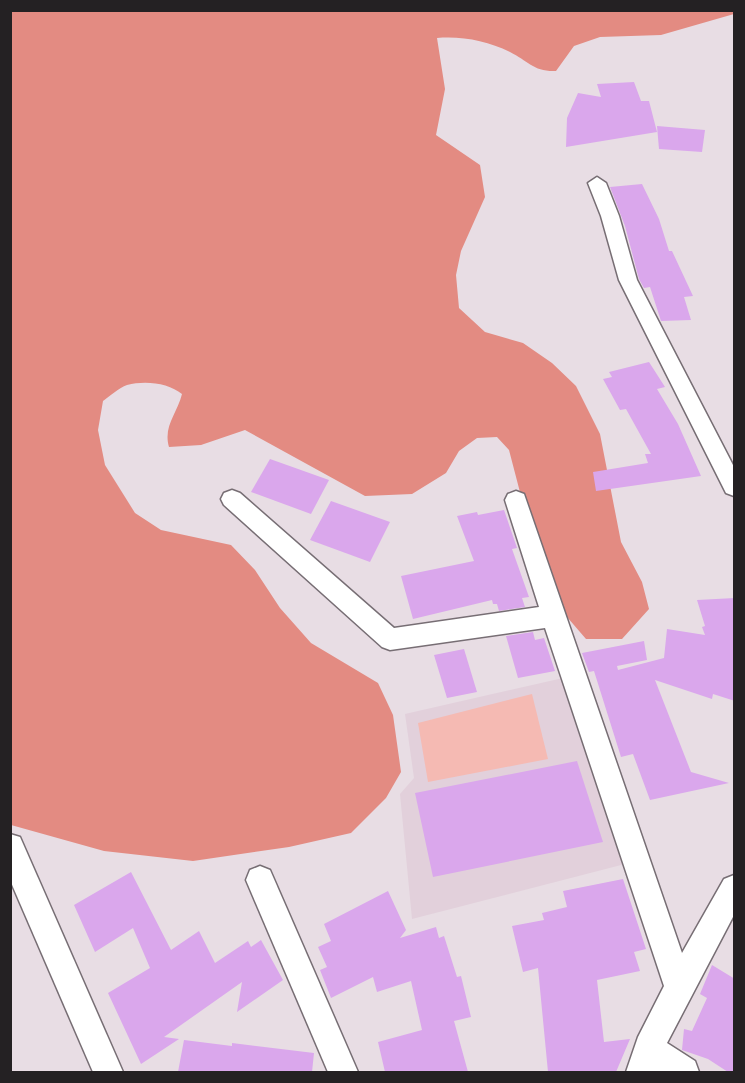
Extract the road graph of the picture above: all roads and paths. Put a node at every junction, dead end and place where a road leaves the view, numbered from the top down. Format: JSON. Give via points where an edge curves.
{"nodes":[{"id":1,"x":597,"y":183,"type":"dead end"},
{"id":2,"x":735,"y":487,"type":"edge"},
{"id":3,"x":232,"y":499,"type":"dead end"},
{"id":4,"x":516,"y":500,"type":"dead end"},
{"id":5,"x":553,"y":616,"type":"junction"},
{"id":6,"x":10,"y":847,"type":"edge"},
{"id":7,"x":260,"y":880,"type":"dead end"},
{"id":8,"x":733,"y":898,"type":"edge"},
{"id":9,"x":679,"y":988,"type":"junction"},
{"id":10,"x":645,"y":1060,"type":"edge"},
{"id":11,"x":108,"y":1072,"type":"edge"},
{"id":12,"x":343,"y":1072,"type":"edge"},
{"id":13,"x":684,"y":1072,"type":"edge"}],
"edges":[{"from":1,"to":2,"type":"street","via":[[628,280]]},
{"from":3,"to":5,"type":"street","via":[[390,639]]},
{"from":4,"to":5,"type":"street"},
{"from":5,"to":9,"type":"street"},
{"from":6,"to":11,"type":"street"},
{"from":7,"to":12,"type":"street"},
{"from":8,"to":9,"type":"street"},
{"from":9,"to":10,"type":"street"},
{"from":10,"to":13,"type":"street"}]}
